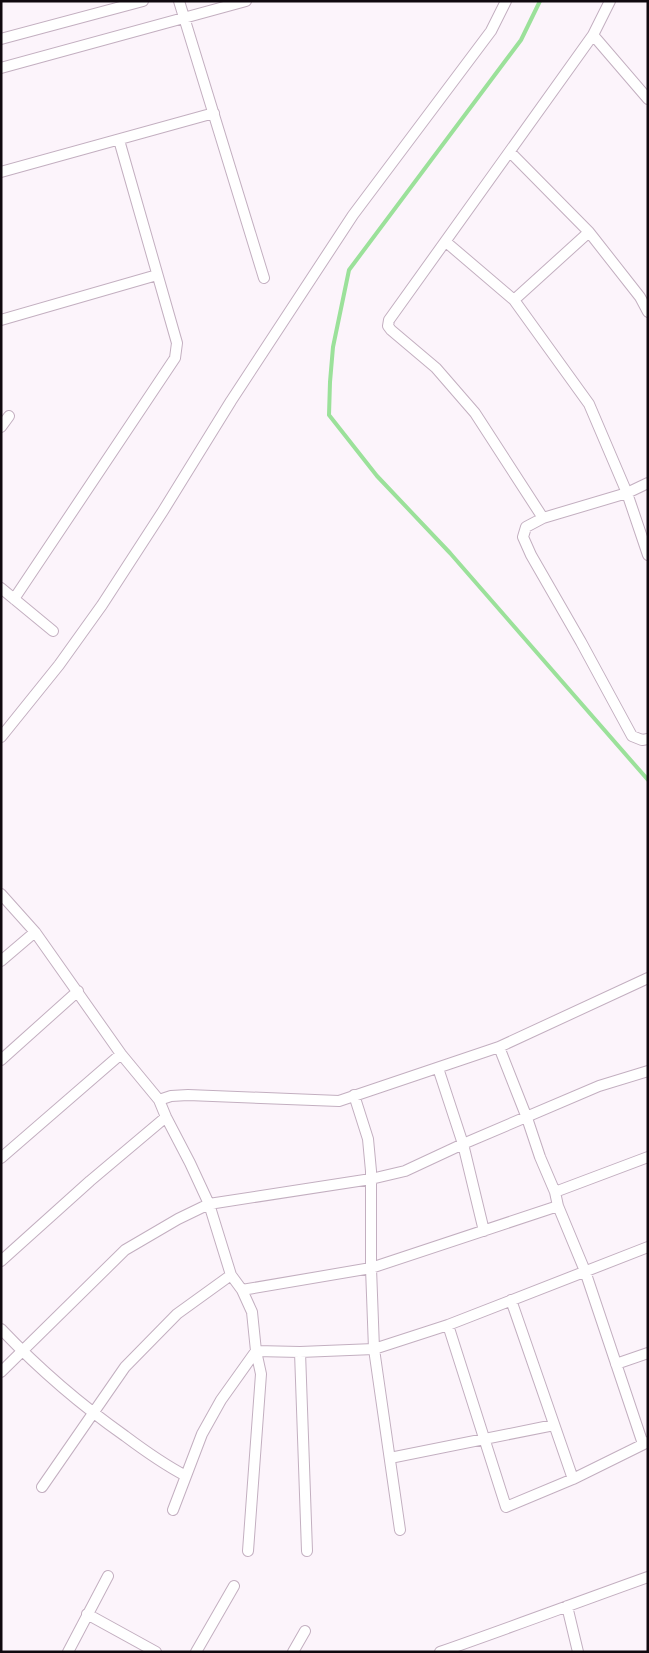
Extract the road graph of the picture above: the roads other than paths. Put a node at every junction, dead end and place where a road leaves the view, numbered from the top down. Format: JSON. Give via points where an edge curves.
{"nodes":[{"id":1,"x":143,"y":1,"type":"edge"},
{"id":2,"x":179,"y":1,"type":"edge"},
{"id":3,"x":246,"y":1,"type":"edge"},
{"id":4,"x":506,"y":1,"type":"edge"},
{"id":5,"x":610,"y":1,"type":"edge"},
{"id":6,"x":184,"y":18,"type":"junction"},
{"id":7,"x":593,"y":35,"type":"junction"},
{"id":8,"x":1,"y":39,"type":"edge"},
{"id":9,"x":1,"y":68,"type":"edge"},
{"id":10,"x":648,"y":99,"type":"edge"},
{"id":11,"x":214,"y":113,"type":"junction"},
{"id":12,"x":119,"y":140,"type":"junction"},
{"id":13,"x":510,"y":152,"type":"junction"},
{"id":14,"x":1,"y":172,"type":"edge"},
{"id":15,"x":589,"y":232,"type":"junction"},
{"id":16,"x":446,"y":242,"type":"junction"},
{"id":17,"x":157,"y":275,"type":"junction"},
{"id":18,"x":264,"y":278,"type":"dead end"},
{"id":19,"x":514,"y":300,"type":"junction"},
{"id":20,"x":648,"y":312,"type":"edge"},
{"id":21,"x":1,"y":320,"type":"edge"},
{"id":22,"x":10,"y":416,"type":"dead end"},
{"id":23,"x":1,"y":427,"type":"edge"},
{"id":24,"x":648,"y":483,"type":"edge"},
{"id":25,"x":626,"y":493,"type":"junction"},
{"id":26,"x":543,"y":518,"type":"junction"},
{"id":27,"x":648,"y":555,"type":"edge"},
{"id":28,"x":1,"y":588,"type":"edge"},
{"id":29,"x":14,"y":599,"type":"junction"},
{"id":30,"x":52,"y":631,"type":"dead end"},
{"id":31,"x":1,"y":737,"type":"edge"},
{"id":32,"x":648,"y":739,"type":"edge"},
{"id":33,"x":1,"y":894,"type":"edge"},
{"id":34,"x":35,"y":932,"type":"junction"},
{"id":35,"x":1,"y":961,"type":"edge"},
{"id":36,"x":648,"y":978,"type":"edge"},
{"id":37,"x":78,"y":991,"type":"junction"},
{"id":38,"x":499,"y":1047,"type":"junction"},
{"id":39,"x":121,"y":1054,"type":"junction"},
{"id":40,"x":1,"y":1060,"type":"edge"},
{"id":41,"x":438,"y":1068,"type":"junction"},
{"id":42,"x":648,"y":1071,"type":"edge"},
{"id":43,"x":354,"y":1095,"type":"junction"},
{"id":44,"x":160,"y":1100,"type":"junction"},
{"id":45,"x":166,"y":1117,"type":"junction"},
{"id":46,"x":527,"y":1118,"type":"junction"},
{"id":47,"x":463,"y":1144,"type":"junction"},
{"id":48,"x":648,"y":1157,"type":"edge"},
{"id":49,"x":1,"y":1158,"type":"edge"},
{"id":50,"x":371,"y":1179,"type":"junction"},
{"id":51,"x":555,"y":1192,"type":"junction"},
{"id":52,"x":209,"y":1204,"type":"junction"},
{"id":53,"x":558,"y":1206,"type":"junction"},
{"id":54,"x":484,"y":1231,"type":"junction"},
{"id":55,"x":648,"y":1247,"type":"edge"},
{"id":56,"x":1,"y":1261,"type":"edge"},
{"id":57,"x":371,"y":1268,"type":"junction"},
{"id":58,"x":585,"y":1271,"type":"junction"},
{"id":59,"x":231,"y":1275,"type":"junction"},
{"id":60,"x":242,"y":1290,"type":"junction"},
{"id":61,"x":511,"y":1300,"type":"junction"},
{"id":62,"x":448,"y":1325,"type":"junction"},
{"id":63,"x":1,"y":1329,"type":"edge"},
{"id":64,"x":374,"y":1349,"type":"junction"},
{"id":65,"x":256,"y":1350,"type":"junction"},
{"id":66,"x":22,"y":1351,"type":"junction"},
{"id":67,"x":300,"y":1352,"type":"junction"},
{"id":68,"x":648,"y":1353,"type":"edge"},
{"id":69,"x":616,"y":1364,"type":"junction"},
{"id":70,"x":1,"y":1372,"type":"edge"},
{"id":71,"x":92,"y":1412,"type":"junction"},
{"id":72,"x":554,"y":1425,"type":"junction"},
{"id":73,"x":485,"y":1440,"type":"junction"},
{"id":74,"x":646,"y":1443,"type":"edge"},
{"id":75,"x":390,"y":1458,"type":"junction"},
{"id":76,"x":186,"y":1476,"type":"junction"},
{"id":77,"x":573,"y":1479,"type":"junction"},
{"id":78,"x":42,"y":1487,"type":"dead end"},
{"id":79,"x":173,"y":1510,"type":"dead end"},
{"id":80,"x":400,"y":1530,"type":"dead end"},
{"id":81,"x":248,"y":1551,"type":"dead end"},
{"id":82,"x":307,"y":1551,"type":"dead end"},
{"id":83,"x":108,"y":1576,"type":"dead end"},
{"id":84,"x":648,"y":1577,"type":"edge"},
{"id":85,"x":234,"y":1586,"type":"dead end"},
{"id":86,"x":566,"y":1606,"type":"junction"},
{"id":87,"x":87,"y":1614,"type":"junction"},
{"id":88,"x":305,"y":1631,"type":"dead end"},
{"id":89,"x":68,"y":1652,"type":"edge"},
{"id":90,"x":156,"y":1652,"type":"edge"},
{"id":91,"x":196,"y":1652,"type":"edge"},
{"id":92,"x":294,"y":1652,"type":"edge"},
{"id":93,"x":440,"y":1652,"type":"edge"},
{"id":94,"x":578,"y":1652,"type":"edge"}],
"edges":[{"from":1,"to":8,"type":"street"},
{"from":2,"to":6,"type":"street"},
{"from":3,"to":6,"type":"street"},
{"from":4,"to":31,"type":"street","via":[[491,31],[353,215],[102,605]]},
{"from":5,"to":7,"type":"street"},
{"from":6,"to":9,"type":"street"},
{"from":6,"to":11,"type":"street"},
{"from":7,"to":10,"type":"street"},
{"from":7,"to":13,"type":"street"},
{"from":11,"to":12,"type":"street"},
{"from":11,"to":18,"type":"street"},
{"from":12,"to":14,"type":"street"},
{"from":12,"to":17,"type":"street"},
{"from":13,"to":15,"type":"street"},
{"from":13,"to":16,"type":"street"},
{"from":15,"to":19,"type":"street"},
{"from":15,"to":20,"type":"street"},
{"from":16,"to":19,"type":"street"},
{"from":16,"to":26,"type":"street","via":[[389,320],[388,326],[436,368],[475,413]]},
{"from":17,"to":21,"type":"street"},
{"from":17,"to":29,"type":"street","via":[[177,343],[176,358]]},
{"from":19,"to":25,"type":"street","via":[[589,404]]},
{"from":22,"to":23,"type":"street"},
{"from":24,"to":25,"type":"street"},
{"from":25,"to":26,"type":"street"},
{"from":25,"to":27,"type":"street"},
{"from":26,"to":32,"type":"street","via":[[523,531],[530,555],[632,736]]},
{"from":28,"to":29,"type":"street"},
{"from":29,"to":30,"type":"street"},
{"from":33,"to":34,"type":"street"},
{"from":34,"to":35,"type":"street"},
{"from":34,"to":37,"type":"street"},
{"from":36,"to":38,"type":"street"},
{"from":37,"to":39,"type":"street"},
{"from":37,"to":40,"type":"street"},
{"from":38,"to":41,"type":"street"},
{"from":38,"to":46,"type":"street"},
{"from":39,"to":44,"type":"street"},
{"from":39,"to":49,"type":"street"},
{"from":41,"to":43,"type":"street"},
{"from":41,"to":47,"type":"street"},
{"from":42,"to":46,"type":"street","via":[[599,1086]]},
{"from":43,"to":44,"type":"street","via":[[339,1100],[188,1095]]},
{"from":43,"to":50,"type":"street","via":[[368,1139]]},
{"from":44,"to":45,"type":"street"},
{"from":45,"to":52,"type":"street"},
{"from":45,"to":56,"type":"street"},
{"from":46,"to":47,"type":"street"},
{"from":46,"to":51,"type":"street"},
{"from":47,"to":50,"type":"street","via":[[405,1171]]},
{"from":47,"to":54,"type":"street"},
{"from":48,"to":51,"type":"street"},
{"from":50,"to":52,"type":"street"},
{"from":50,"to":57,"type":"street"},
{"from":51,"to":53,"type":"street"},
{"from":52,"to":59,"type":"street"},
{"from":52,"to":66,"type":"street","via":[[125,1250]]},
{"from":53,"to":54,"type":"street"},
{"from":53,"to":58,"type":"street"},
{"from":54,"to":57,"type":"street"},
{"from":55,"to":58,"type":"street"},
{"from":57,"to":60,"type":"street"},
{"from":57,"to":64,"type":"street"},
{"from":58,"to":61,"type":"street"},
{"from":58,"to":69,"type":"street"},
{"from":59,"to":60,"type":"street"},
{"from":59,"to":71,"type":"street","via":[[178,1314],[125,1367]]},
{"from":60,"to":65,"type":"street","via":[[252,1312]]},
{"from":61,"to":62,"type":"street"},
{"from":61,"to":72,"type":"street"},
{"from":62,"to":64,"type":"street"},
{"from":62,"to":73,"type":"street"},
{"from":63,"to":66,"type":"street"},
{"from":64,"to":67,"type":"street"},
{"from":64,"to":75,"type":"street"},
{"from":65,"to":67,"type":"street"},
{"from":65,"to":76,"type":"street","via":[[202,1434]]},
{"from":65,"to":81,"type":"street","via":[[261,1374]]},
{"from":66,"to":70,"type":"street"},
{"from":66,"to":71,"type":"street"},
{"from":67,"to":82,"type":"street"},
{"from":68,"to":69,"type":"street"},
{"from":69,"to":74,"type":"street"},
{"from":71,"to":76,"type":"street"},
{"from":71,"to":78,"type":"street"},
{"from":72,"to":73,"type":"street"},
{"from":72,"to":77,"type":"street"},
{"from":73,"to":75,"type":"street"},
{"from":73,"to":77,"type":"street","via":[[506,1507]]},
{"from":74,"to":77,"type":"street"},
{"from":75,"to":80,"type":"street"},
{"from":76,"to":79,"type":"street"},
{"from":83,"to":87,"type":"street"},
{"from":84,"to":86,"type":"street"},
{"from":85,"to":91,"type":"street"},
{"from":86,"to":93,"type":"street"},
{"from":86,"to":94,"type":"street"},
{"from":87,"to":89,"type":"street"},
{"from":87,"to":90,"type":"street"},
{"from":88,"to":92,"type":"street"}]}
